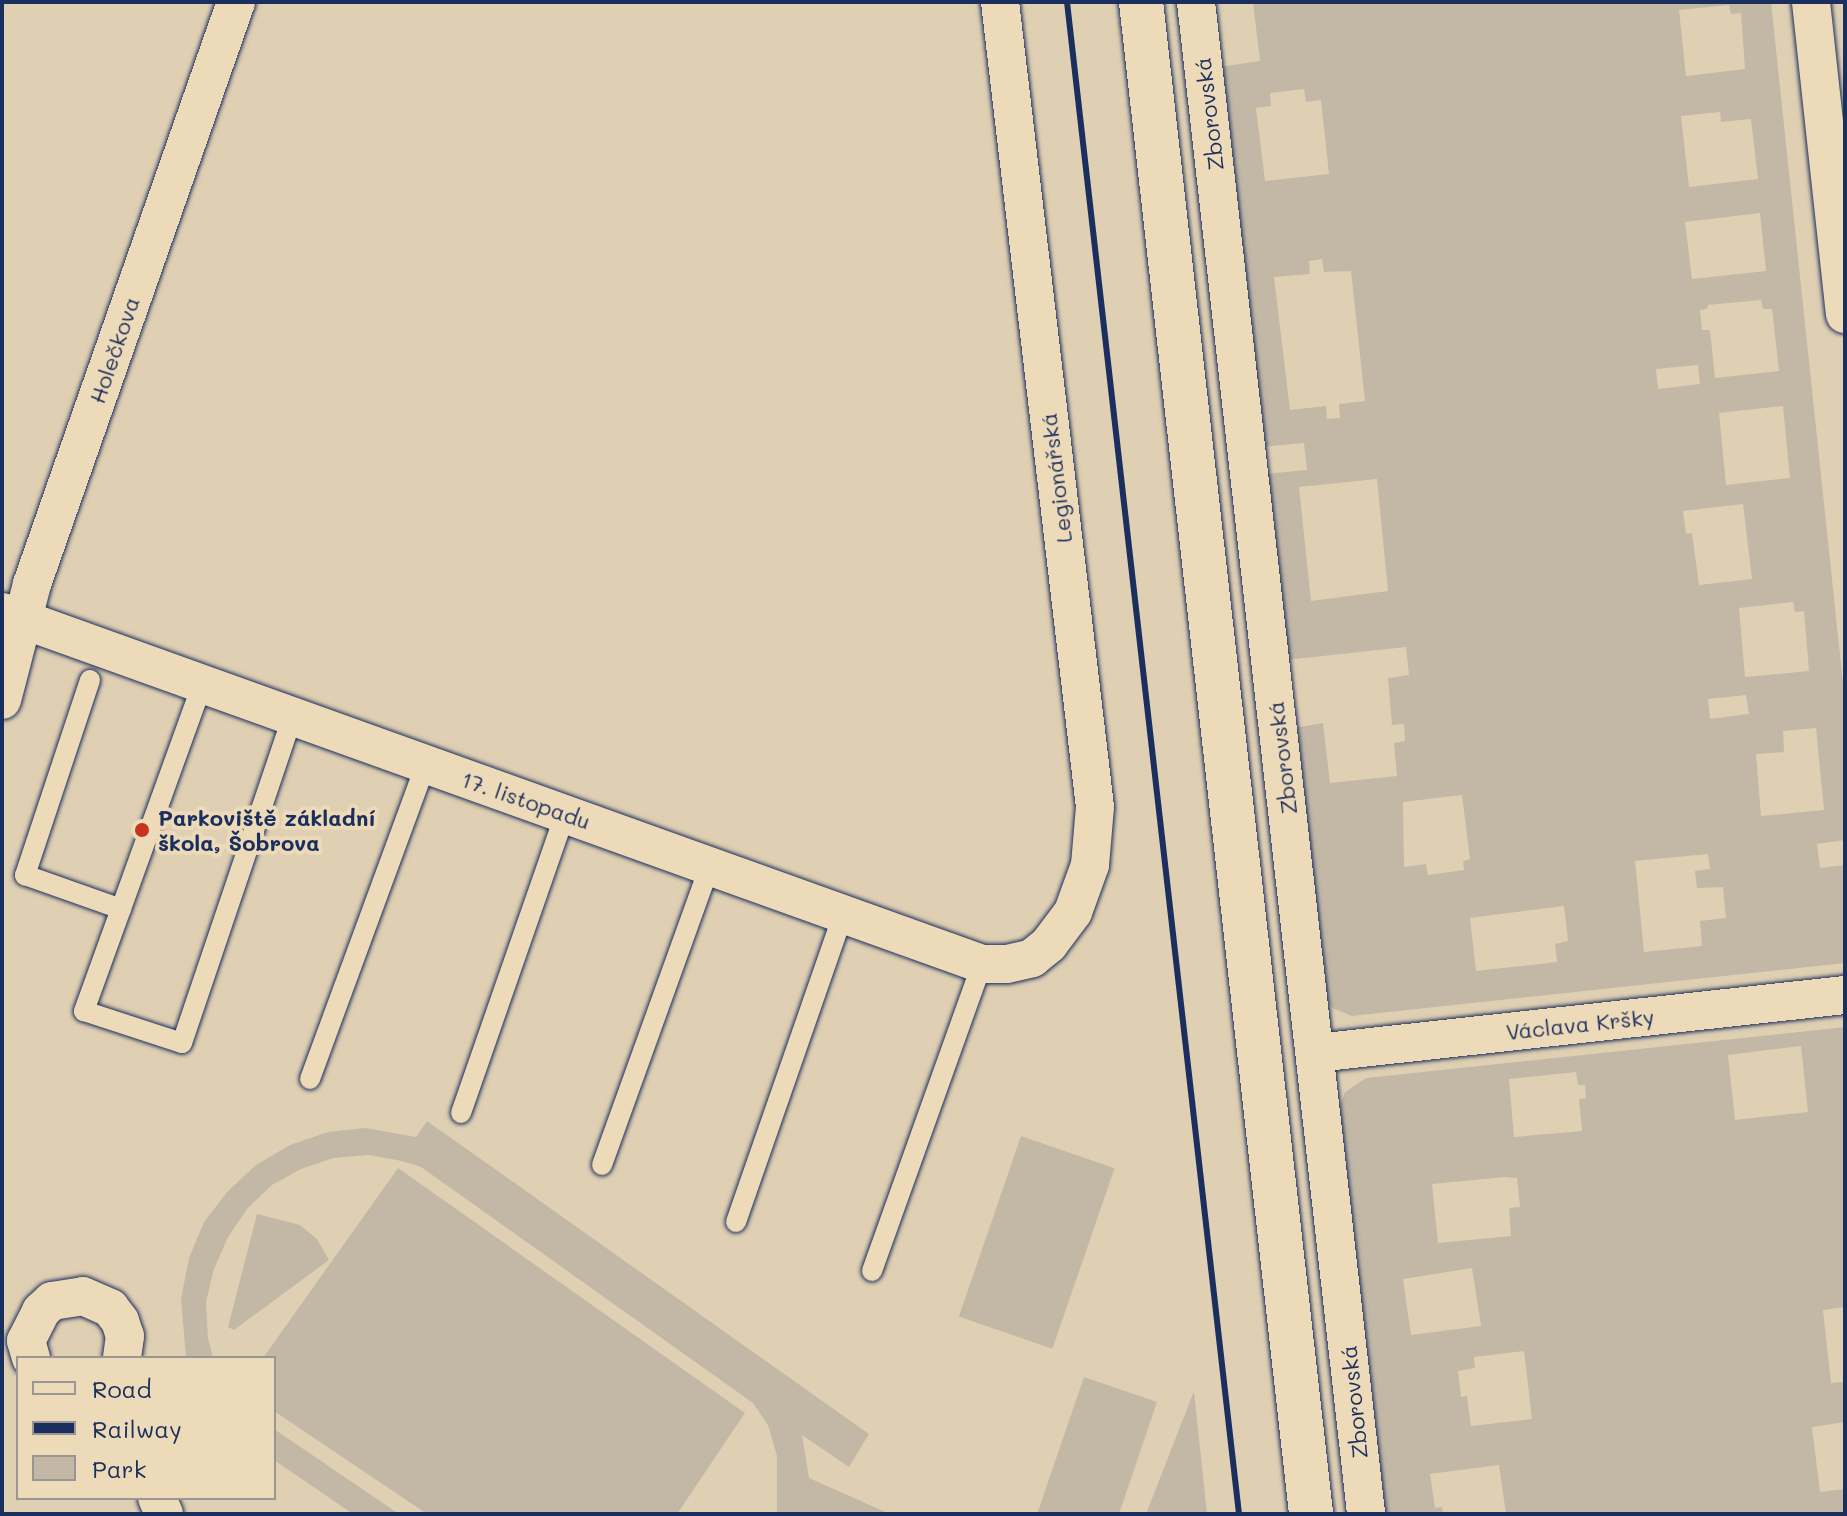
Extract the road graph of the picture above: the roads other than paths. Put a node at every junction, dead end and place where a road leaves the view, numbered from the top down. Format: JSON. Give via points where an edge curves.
{"nodes":[{"id":1,"x":236,"y":2,"type":"edge"},
{"id":2,"x":1000,"y":2,"type":"edge"},
{"id":3,"x":1141,"y":2,"type":"edge"},
{"id":4,"x":1196,"y":2,"type":"edge"},
{"id":5,"x":1811,"y":2,"type":"edge"},
{"id":6,"x":1845,"y":314,"type":"edge"},
{"id":7,"x":13,"y":616,"type":"edge"},
{"id":8,"x":90,"y":680,"type":"dead end"},
{"id":9,"x":202,"y":685,"type":"junction"},
{"id":10,"x":2,"y":700,"type":"edge"},
{"id":11,"x":292,"y":718,"type":"junction"},
{"id":12,"x":425,"y":766,"type":"junction"},
{"id":13,"x":566,"y":812,"type":"junction"},
{"id":14,"x":709,"y":867,"type":"junction"},
{"id":15,"x":121,"y":909,"type":"junction"},
{"id":16,"x":843,"y":914,"type":"junction"},
{"id":17,"x":1049,"y":944,"type":"joint"},
{"id":18,"x":982,"y":964,"type":"junction"},
{"id":19,"x":1845,"y":995,"type":"edge"},
{"id":20,"x":1316,"y":1053,"type":"junction"},
{"id":21,"x":310,"y":1079,"type":"dead end"},
{"id":22,"x":461,"y":1113,"type":"dead end"},
{"id":23,"x":602,"y":1165,"type":"dead end"},
{"id":24,"x":736,"y":1222,"type":"dead end"},
{"id":25,"x":872,"y":1271,"type":"dead end"},
{"id":26,"x":20,"y":1347,"type":"edge"},
{"id":27,"x":122,"y":1356,"type":"edge"},
{"id":28,"x":1311,"y":1514,"type":"edge"},
{"id":29,"x":1366,"y":1514,"type":"edge"}],
"edges":[{"from":1,"to":7,"type":"street","name":"Holečkova","via":[[32,584]]},
{"from":2,"to":17,"type":"street","name":"Legionářská","via":[[1095,807],[1090,865],[1073,912]]},
{"from":3,"to":28,"type":"main road"},
{"from":4,"to":20,"type":"street","name":"Zborovská"},
{"from":5,"to":6,"type":"street"},
{"from":7,"to":9,"type":"street","name":"17. listopadu"},
{"from":7,"to":10,"type":"street","name":"Holečkova"},
{"from":8,"to":15,"type":"lane","via":[[25,875]]},
{"from":9,"to":11,"type":"street","name":"17. listopadu"},
{"from":9,"to":15,"type":"lane"},
{"from":11,"to":12,"type":"street","name":"17. listopadu"},
{"from":11,"to":15,"type":"lane","via":[[182,1043],[84,1011]]},
{"from":12,"to":13,"type":"street","name":"17. listopadu"},
{"from":12,"to":21,"type":"lane"},
{"from":13,"to":14,"type":"street","name":"17. listopadu"},
{"from":13,"to":22,"type":"lane"},
{"from":14,"to":16,"type":"street","name":"17. listopadu"},
{"from":14,"to":23,"type":"lane"},
{"from":16,"to":18,"type":"street","name":"17. listopadu"},
{"from":16,"to":24,"type":"lane"},
{"from":17,"to":18,"type":"street","name":"17. listopadu","via":[[1032,958]]},
{"from":18,"to":25,"type":"lane"},
{"from":19,"to":20,"type":"street","name":"Václava Kršky"},
{"from":20,"to":29,"type":"street","name":"Zborovská"},
{"from":26,"to":27,"type":"street","via":[[52,1301],[83,1296],[110,1308],[120,1321],[125,1336]]}]}
